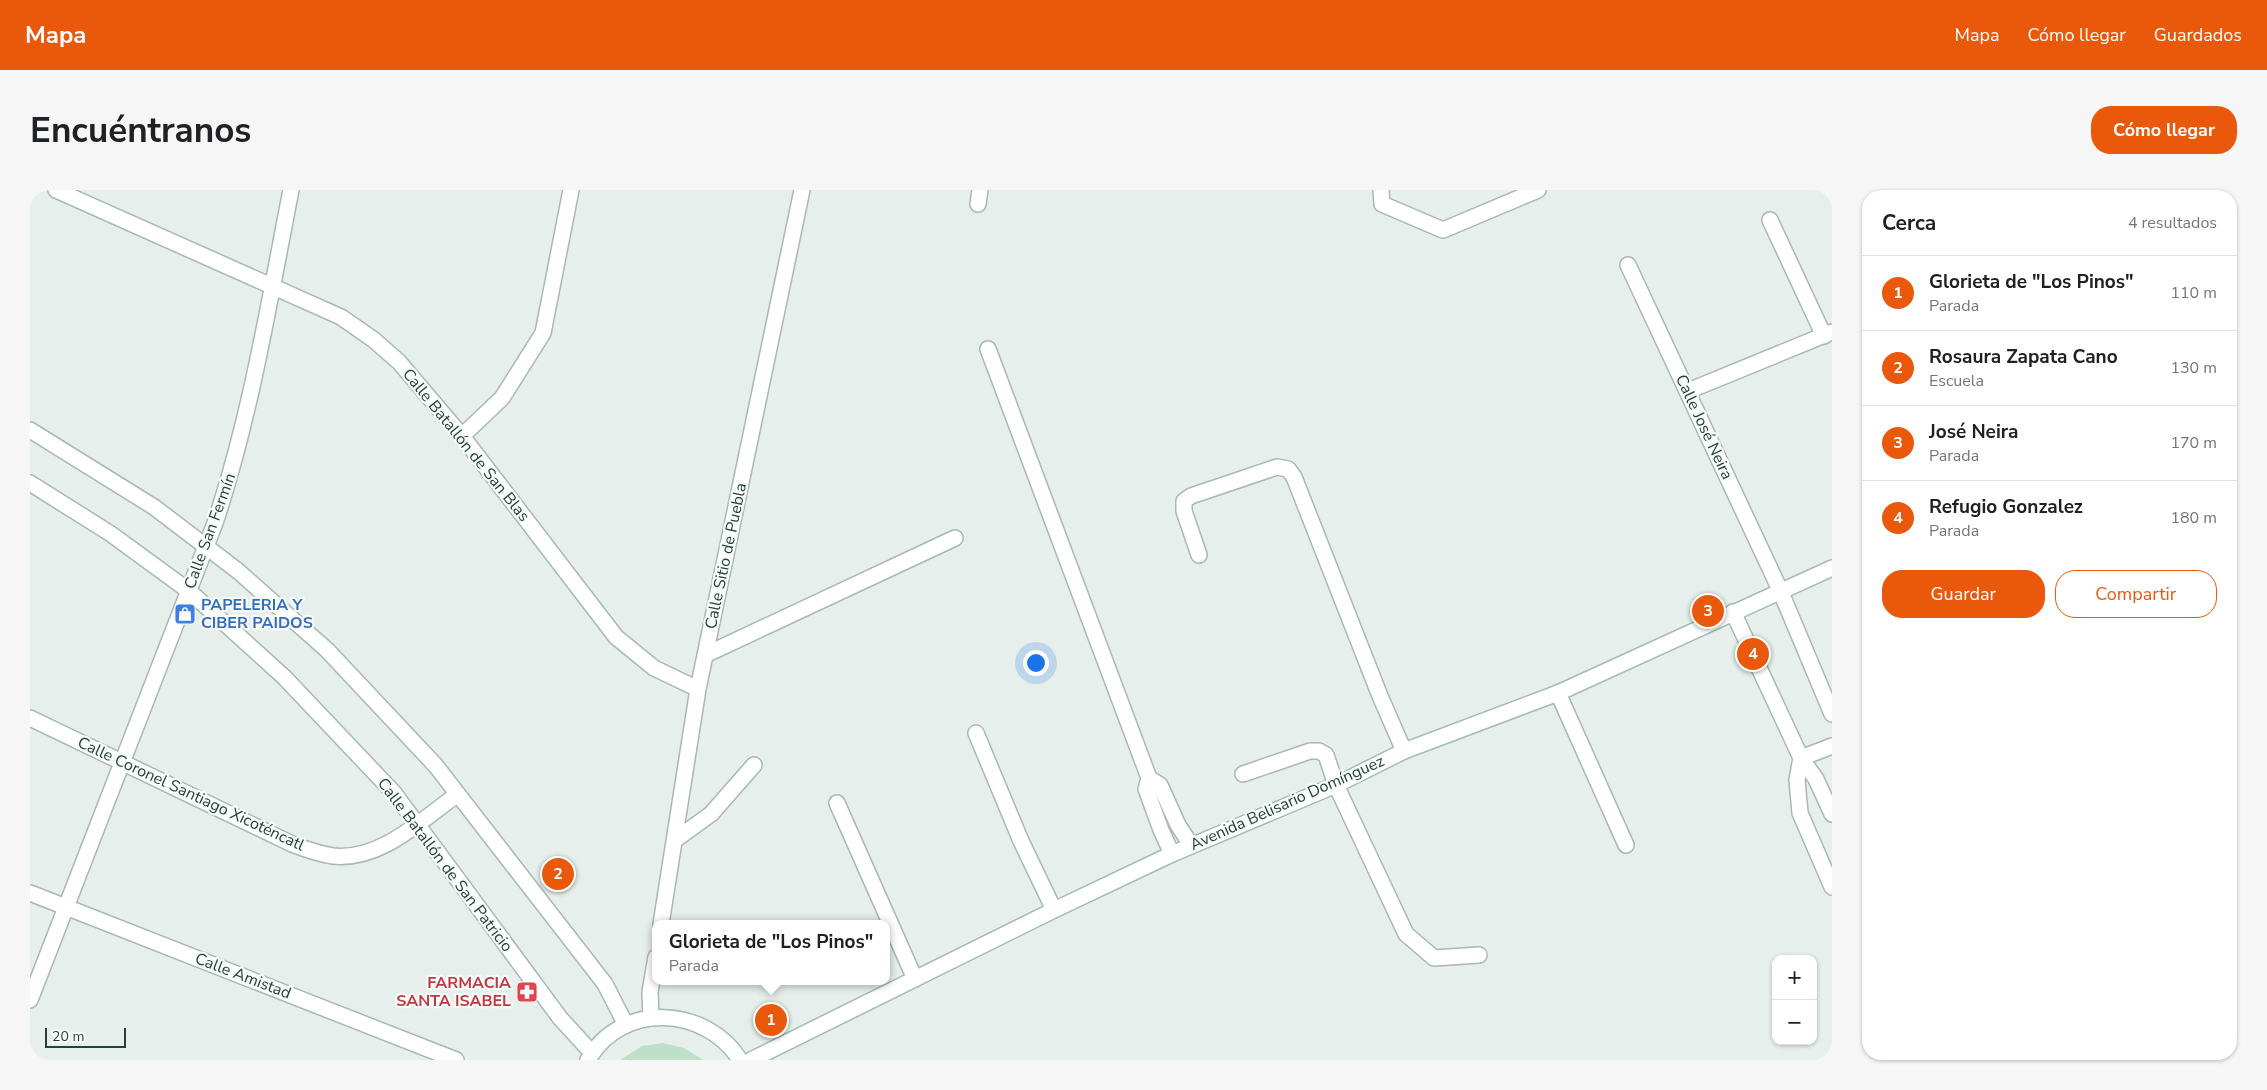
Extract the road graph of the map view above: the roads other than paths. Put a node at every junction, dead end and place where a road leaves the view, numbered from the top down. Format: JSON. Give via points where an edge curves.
{"nodes":[{"id":1,"x":56,"y":190,"type":"edge"},
{"id":2,"x":291,"y":190,"type":"edge"},
{"id":3,"x":571,"y":190,"type":"edge"},
{"id":4,"x":802,"y":190,"type":"edge"},
{"id":5,"x":1381,"y":190,"type":"edge"},
{"id":6,"x":1538,"y":190,"type":"edge"},
{"id":7,"x":1770,"y":220,"type":"dead end"},
{"id":8,"x":1628,"y":265,"type":"dead end"},
{"id":9,"x":272,"y":287,"type":"junction"},
{"id":10,"x":1828,"y":334,"type":"edge"},
{"id":11,"x":988,"y":349,"type":"dead end"},
{"id":12,"x":1688,"y":391,"type":"junction"},
{"id":13,"x":30,"y":430,"type":"edge"},
{"id":14,"x":462,"y":436,"type":"junction"},
{"id":15,"x":30,"y":483,"type":"edge"},
{"id":16,"x":955,"y":538,"type":"dead end"},
{"id":17,"x":206,"y":546,"type":"junction"},
{"id":18,"x":1199,"y":555,"type":"dead end"},
{"id":19,"x":1832,"y":568,"type":"edge"},
{"id":20,"x":1780,"y":590,"type":"junction"},
{"id":21,"x":189,"y":592,"type":"junction"},
{"id":22,"x":1734,"y":612,"type":"junction"},
{"id":23,"x":705,"y":655,"type":"junction"},
{"id":24,"x":698,"y":689,"type":"junction"},
{"id":25,"x":1558,"y":693,"type":"junction"},
{"id":26,"x":1832,"y":714,"type":"edge"},
{"id":27,"x":30,"y":718,"type":"edge"},
{"id":28,"x":976,"y":733,"type":"dead end"},
{"id":29,"x":1832,"y":746,"type":"edge"},
{"id":30,"x":1404,"y":751,"type":"junction"},
{"id":31,"x":1801,"y":758,"type":"junction"},
{"id":32,"x":122,"y":762,"type":"junction"},
{"id":33,"x":754,"y":765,"type":"dead end"},
{"id":34,"x":1243,"y":774,"type":"dead end"},
{"id":35,"x":1149,"y":778,"type":"junction"},
{"id":36,"x":1336,"y":785,"type":"junction"},
{"id":37,"x":458,"y":794,"type":"junction"},
{"id":38,"x":837,"y":803,"type":"dead end"},
{"id":39,"x":1832,"y":814,"type":"edge"},
{"id":40,"x":417,"y":824,"type":"junction"},
{"id":41,"x":675,"y":840,"type":"junction"},
{"id":42,"x":1191,"y":845,"type":"junction"},
{"id":43,"x":1626,"y":845,"type":"dead end"},
{"id":44,"x":1172,"y":854,"type":"junction"},
{"id":45,"x":1832,"y":887,"type":"edge"},
{"id":46,"x":30,"y":893,"type":"edge"},
{"id":47,"x":66,"y":907,"type":"junction"},
{"id":48,"x":1054,"y":910,"type":"junction"},
{"id":49,"x":662,"y":920,"type":"edge"},
{"id":50,"x":889,"y":920,"type":"edge"},
{"id":51,"x":890,"y":923,"type":"edge"},
{"id":52,"x":1479,"y":955,"type":"dead end"},
{"id":53,"x":915,"y":979,"type":"junction"},
{"id":54,"x":652,"y":980,"type":"edge"},
{"id":55,"x":30,"y":1000,"type":"edge"},
{"id":56,"x":651,"y":1018,"type":"junction"},
{"id":57,"x":626,"y":1026,"type":"junction"},
{"id":58,"x":590,"y":1056,"type":"edge"},
{"id":59,"x":456,"y":1060,"type":"edge"},
{"id":60,"x":740,"y":1060,"type":"edge"},
{"id":61,"x":751,"y":1060,"type":"edge"}],
"edges":[{"from":1,"to":9,"type":"street","name":"Calle Batallón de San Blas"},
{"from":2,"to":9,"type":"street","name":"Calle San Fermín"},
{"from":3,"to":14,"type":"street","via":[[543,332],[502,398]]},
{"from":4,"to":23,"type":"street","name":"Calle Sitio de Puebla"},
{"from":5,"to":6,"type":"street","via":[[1382,204],[1443,230]]},
{"from":7,"to":10,"type":"street"},
{"from":8,"to":12,"type":"street","name":"Calle José Neira"},
{"from":9,"to":14,"type":"street","name":"Calle Batallón de San Blas","via":[[341,317],[374,340],[399,362]]},
{"from":9,"to":17,"type":"street","name":"Calle San Fermín","via":[[246,417],[232,471]]},
{"from":10,"to":12,"type":"street"},
{"from":11,"to":35,"type":"street"},
{"from":12,"to":20,"type":"street","name":"Calle José Neira"},
{"from":13,"to":17,"type":"street","via":[[154,507]]},
{"from":14,"to":24,"type":"street","name":"Calle Batallón de San Blas","via":[[616,637],[654,668]]},
{"from":15,"to":21,"type":"street","name":"Calle Batallón de San Patricio","via":[[111,534]]},
{"from":16,"to":23,"type":"street"},
{"from":17,"to":21,"type":"street","name":"Calle San Fermín"},
{"from":17,"to":37,"type":"street","via":[[327,650],[436,766]]},
{"from":18,"to":30,"type":"street","via":[[1184,512],[1184,501],[1277,466],[1288,469],[1294,477]]},
{"from":19,"to":20,"type":"street","name":"Avenida Belisario Domínguez"},
{"from":20,"to":22,"type":"street","name":"Avenida Belisario Domínguez"},
{"from":20,"to":26,"type":"street","name":"Calle José Neira"},
{"from":21,"to":32,"type":"street","name":"Calle San Fermín"},
{"from":21,"to":40,"type":"street","name":"Calle Batallón de San Patricio","via":[[284,677],[394,793]]},
{"from":22,"to":25,"type":"street","name":"Avenida Belisario Domínguez"},
{"from":22,"to":31,"type":"street"},
{"from":23,"to":24,"type":"street","name":"Calle Sitio de Puebla"},
{"from":24,"to":41,"type":"street","name":"Calle Sitio de Puebla"},
{"from":25,"to":30,"type":"street","name":"Avenida Belisario Domínguez"},
{"from":25,"to":43,"type":"street"},
{"from":27,"to":32,"type":"street","name":"Calle Coronel Santiago Xicoténcatl"},
{"from":28,"to":48,"type":"street"},
{"from":29,"to":31,"type":"street"},
{"from":30,"to":36,"type":"street","name":"Avenida Belisario Domínguez"},
{"from":31,"to":39,"type":"street","via":[[1816,779]]},
{"from":31,"to":45,"type":"street","via":[[1797,780],[1800,813]]},
{"from":32,"to":40,"type":"street","name":"Calle Coronel Santiago Xicoténcatl","via":[[292,844],[334,856],[368,853]]},
{"from":32,"to":47,"type":"street","name":"Calle San Fermín"},
{"from":33,"to":41,"type":"street","via":[[711,814]]},
{"from":34,"to":36,"type":"street","via":[[1310,751],[1319,751],[1326,755]]},
{"from":35,"to":42,"type":"street","via":[[1160,784],[1178,825]]},
{"from":35,"to":44,"type":"street","via":[[1146,789]]},
{"from":36,"to":42,"type":"street","name":"Avenida Belisario Domínguez"},
{"from":36,"to":52,"type":"street","via":[[1406,934],[1434,958]]},
{"from":37,"to":40,"type":"street","name":"Calle Coronel Santiago Xicoténcatl"},
{"from":37,"to":57,"type":"street","via":[[605,984]]},
{"from":38,"to":50,"type":"street"},
{"from":40,"to":58,"type":"street","name":"Calle Batallón de San Patricio"},
{"from":41,"to":49,"type":"street","name":"Calle Sitio de Puebla"},
{"from":42,"to":44,"type":"street","name":"Avenida Belisario Domínguez"},
{"from":44,"to":48,"type":"street","name":"Avenida Belisario Domínguez"},
{"from":46,"to":47,"type":"street","name":"Calle Amistad"},
{"from":47,"to":55,"type":"street","name":"Calle San Fermín"},
{"from":47,"to":59,"type":"street","name":"Calle Amistad"},
{"from":48,"to":53,"type":"street","name":"Avenida Belisario Domínguez"},
{"from":51,"to":53,"type":"street"},
{"from":53,"to":61,"type":"street","name":"Avenida Belisario Domínguez"},
{"from":54,"to":56,"type":"street"},
{"from":56,"to":57,"type":"street"},
{"from":56,"to":60,"type":"street","via":[[674,1017],[697,1023],[718,1035]]},
{"from":57,"to":58,"type":"street","via":[[607,1037]]}]}
